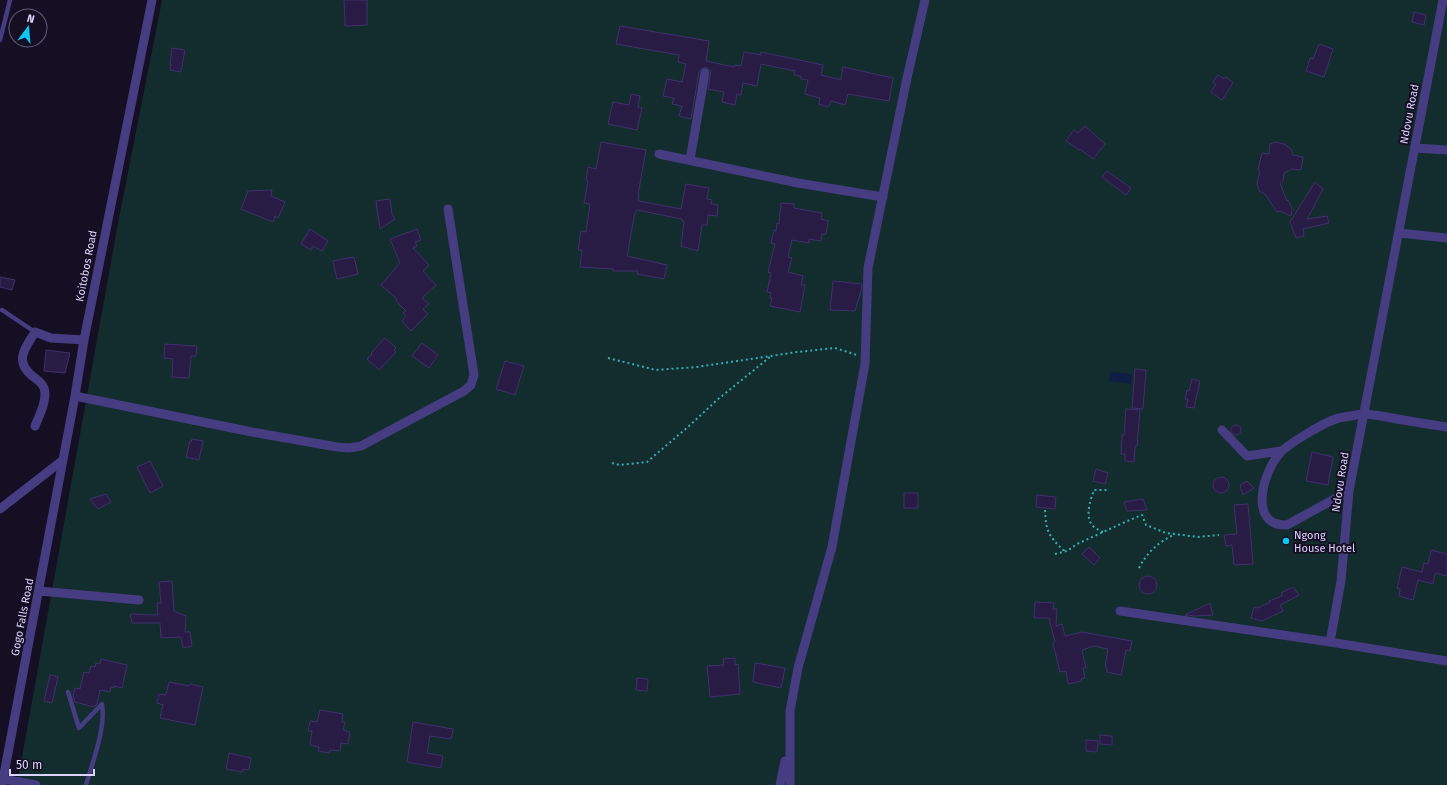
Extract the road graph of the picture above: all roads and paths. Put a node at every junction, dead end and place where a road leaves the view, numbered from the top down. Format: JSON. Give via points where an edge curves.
{"nodes":[{"id":1,"x":10,"y":0,"type":"edge"},
{"id":2,"x":152,"y":0,"type":"edge"},
{"id":3,"x":925,"y":0,"type":"edge"},
{"id":4,"x":1443,"y":0,"type":"edge"},
{"id":5,"x":0,"y":40,"type":"edge"},
{"id":6,"x":705,"y":73,"type":"dead end"},
{"id":7,"x":1415,"y":148,"type":"junction"},
{"id":8,"x":1447,"y":150,"type":"edge"},
{"id":9,"x":659,"y":154,"type":"dead end"},
{"id":10,"x":690,"y":160,"type":"junction"},
{"id":11,"x":883,"y":197,"type":"junction"},
{"id":12,"x":448,"y":209,"type":"dead end"},
{"id":13,"x":1399,"y":233,"type":"junction"},
{"id":14,"x":1447,"y":238,"type":"edge"},
{"id":15,"x":2,"y":310,"type":"dead end"},
{"id":16,"x":36,"y":332,"type":"junction"},
{"id":17,"x":84,"y":340,"type":"junction"},
{"id":18,"x":771,"y":356,"type":"junction"},
{"id":19,"x":866,"y":357,"type":"junction"},
{"id":20,"x":608,"y":358,"type":"dead end"},
{"id":21,"x":75,"y":396,"type":"junction"},
{"id":22,"x":1364,"y":414,"type":"junction"},
{"id":23,"x":35,"y":426,"type":"dead end"},
{"id":24,"x":1447,"y":427,"type":"edge"},
{"id":25,"x":1222,"y":430,"type":"dead end"},
{"id":26,"x":1281,"y":451,"type":"junction"},
{"id":27,"x":63,"y":460,"type":"junction"},
{"id":28,"x":612,"y":463,"type":"dead end"},
{"id":29,"x":1108,"y":490,"type":"dead end"},
{"id":30,"x":1349,"y":491,"type":"junction"},
{"id":31,"x":0,"y":509,"type":"edge"},
{"id":32,"x":1045,"y":510,"type":"dead end"},
{"id":33,"x":1103,"y":532,"type":"junction"},
{"id":34,"x":1175,"y":534,"type":"junction"},
{"id":35,"x":1219,"y":535,"type":"dead end"},
{"id":36,"x":1067,"y":551,"type":"junction"},
{"id":37,"x":1056,"y":554,"type":"dead end"},
{"id":38,"x":1139,"y":568,"type":"dead end"},
{"id":39,"x":39,"y":591,"type":"junction"},
{"id":40,"x":139,"y":600,"type":"dead end"},
{"id":41,"x":1120,"y":611,"type":"dead end"},
{"id":42,"x":1330,"y":642,"type":"junction"},
{"id":43,"x":1447,"y":661,"type":"edge"},
{"id":44,"x":68,"y":692,"type":"dead end"},
{"id":45,"x":790,"y":739,"type":"junction"},
{"id":46,"x":2,"y":782,"type":"edge"},
{"id":47,"x":36,"y":785,"type":"edge"},
{"id":48,"x":86,"y":785,"type":"edge"},
{"id":49,"x":780,"y":785,"type":"edge"},
{"id":50,"x":790,"y":785,"type":"edge"}],
"edges":[{"from":1,"to":5,"type":"lane"},
{"from":2,"to":17,"type":"street","name":"Koitobos Road"},
{"from":3,"to":11,"type":"street"},
{"from":4,"to":7,"type":"street","name":"Ndovu Road"},
{"from":6,"to":10,"type":"street"},
{"from":7,"to":8,"type":"street"},
{"from":7,"to":13,"type":"street","name":"Ndovu Road"},
{"from":9,"to":10,"type":"street"},
{"from":10,"to":11,"type":"street","via":[[798,183]]},
{"from":11,"to":19,"type":"street","via":[[868,268]]},
{"from":12,"to":21,"type":"street","via":[[474,375],[464,391],[361,446],[337,447]]},
{"from":13,"to":14,"type":"street"},
{"from":13,"to":22,"type":"street","name":"Ndovu Road"},
{"from":15,"to":16,"type":"lane"},
{"from":16,"to":17,"type":"street","via":[[51,338]]},
{"from":16,"to":23,"type":"street","via":[[24,350],[22,360],[23,367],[44,388],[45,398]]},
{"from":17,"to":21,"type":"street","name":"Koitobos Road"},
{"from":18,"to":19,"type":"path","via":[[834,348]]},
{"from":18,"to":20,"type":"path","via":[[656,370]]},
{"from":18,"to":28,"type":"path","via":[[716,400],[647,462],[620,465]]},
{"from":19,"to":45,"type":"street","via":[[832,547],[798,668],[790,711]]},
{"from":21,"to":27,"type":"street","name":"Koitobos Road"},
{"from":22,"to":24,"type":"street"},
{"from":22,"to":26,"type":"street","via":[[1336,419],[1306,434]]},
{"from":22,"to":30,"type":"street","name":"Ndovu Road"},
{"from":25,"to":26,"type":"street","via":[[1247,456]]},
{"from":26,"to":30,"type":"street","via":[[1265,479],[1263,492],[1262,510],[1272,522],[1287,525]]},
{"from":27,"to":31,"type":"street"},
{"from":27,"to":39,"type":"street","name":"Gogo Falls Road"},
{"from":29,"to":33,"type":"path","via":[[1094,490],[1089,505],[1094,527]]},
{"from":30,"to":42,"type":"street","name":"Ndovu Road","via":[[1341,581]]},
{"from":32,"to":36,"type":"path","via":[[1045,521],[1050,536]]},
{"from":33,"to":34,"type":"path","via":[[1142,515],[1146,525]]},
{"from":33,"to":36,"type":"path"},
{"from":34,"to":35,"type":"path","via":[[1198,537]]},
{"from":34,"to":38,"type":"path","via":[[1160,542],[1144,557]]},
{"from":36,"to":37,"type":"path"},
{"from":39,"to":40,"type":"street"},
{"from":39,"to":46,"type":"street","name":"Gogo Falls Road"},
{"from":41,"to":42,"type":"street"},
{"from":42,"to":43,"type":"street"},
{"from":44,"to":48,"type":"lane","via":[[79,728],[102,704],[104,714]]},
{"from":45,"to":49,"type":"street"},
{"from":45,"to":50,"type":"street"},
{"from":46,"to":47,"type":"street","name":"Gogo Falls Road"}]}
